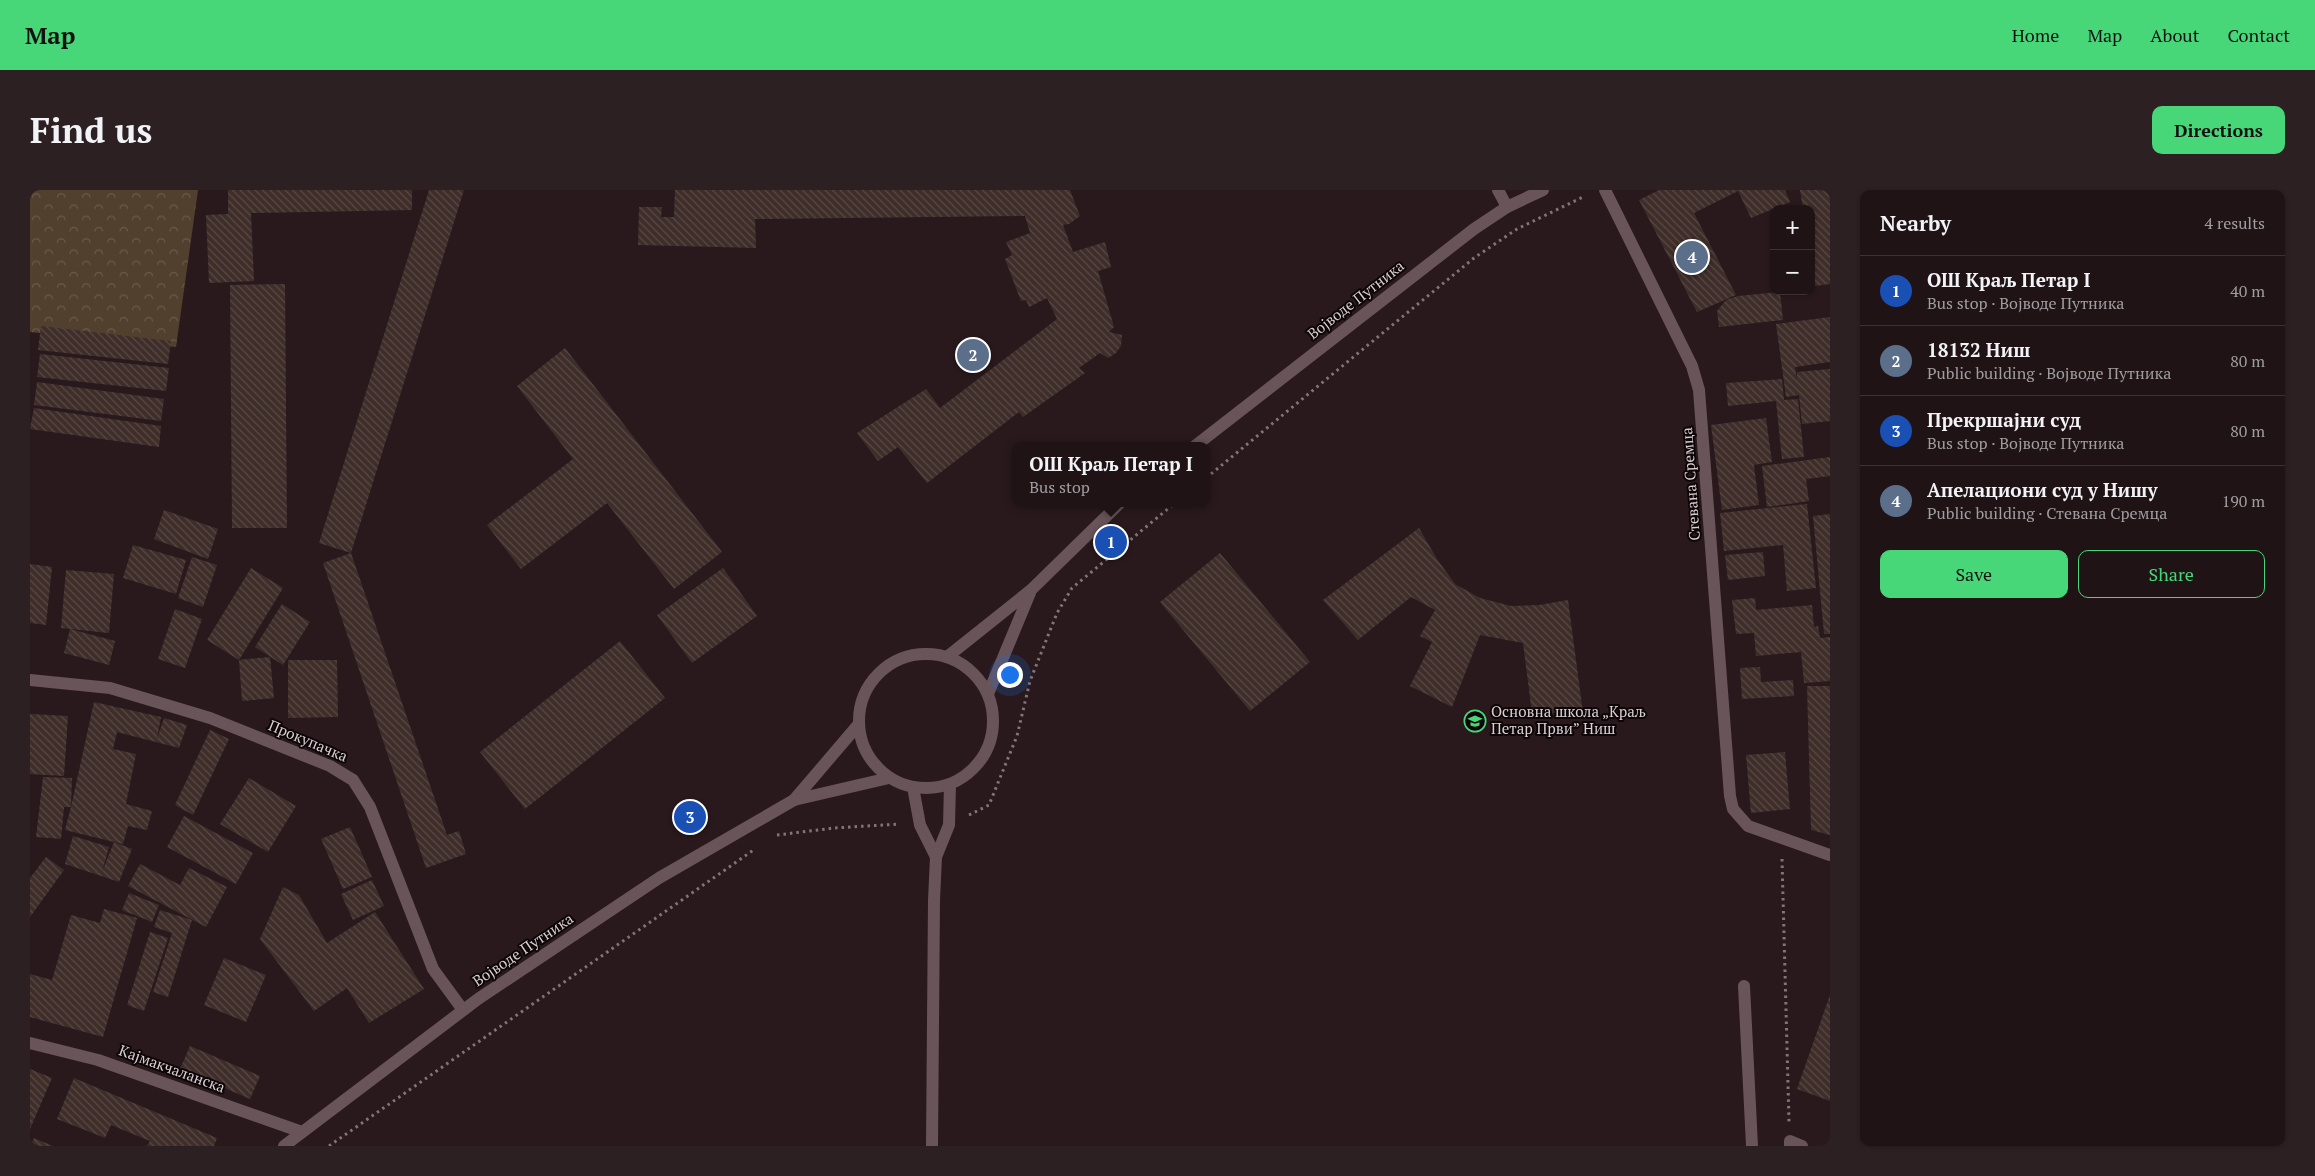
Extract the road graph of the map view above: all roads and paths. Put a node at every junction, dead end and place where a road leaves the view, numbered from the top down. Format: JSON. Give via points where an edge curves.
{"nodes":[{"id":1,"x":1498,"y":190,"type":"edge"},
{"id":2,"x":1543,"y":190,"type":"edge"},
{"id":3,"x":1605,"y":190,"type":"edge"},
{"id":4,"x":1592,"y":194,"type":"dead end"},
{"id":5,"x":1507,"y":207,"type":"junction"},
{"id":6,"x":1200,"y":442,"type":"edge"},
{"id":7,"x":1210,"y":475,"type":"edge"},
{"id":8,"x":1116,"y":507,"type":"edge"},
{"id":9,"x":1170,"y":507,"type":"edge"},
{"id":10,"x":1031,"y":590,"type":"junction"},
{"id":11,"x":947,"y":657,"type":"junction"},
{"id":12,"x":30,"y":680,"type":"edge"},
{"id":13,"x":988,"y":694,"type":"junction"},
{"id":14,"x":858,"y":725,"type":"junction"},
{"id":15,"x":889,"y":778,"type":"junction"},
{"id":16,"x":950,"y":784,"type":"junction"},
{"id":17,"x":913,"y":787,"type":"junction"},
{"id":18,"x":794,"y":800,"type":"junction"},
{"id":19,"x":920,"y":825,"type":"junction"},
{"id":20,"x":949,"y":825,"type":"junction"},
{"id":21,"x":774,"y":835,"type":"dead end"},
{"id":22,"x":1781,"y":838,"type":"junction"},
{"id":23,"x":758,"y":847,"type":"dead end"},
{"id":24,"x":1830,"y":855,"type":"edge"},
{"id":25,"x":936,"y":857,"type":"junction"},
{"id":26,"x":1744,"y":986,"type":"dead end"},
{"id":27,"x":463,"y":1010,"type":"junction"},
{"id":28,"x":30,"y":1044,"type":"edge"},
{"id":29,"x":302,"y":1132,"type":"junction"},
{"id":30,"x":1790,"y":1144,"type":"edge"},
{"id":31,"x":284,"y":1146,"type":"edge"},
{"id":32,"x":329,"y":1146,"type":"edge"},
{"id":33,"x":932,"y":1146,"type":"edge"},
{"id":34,"x":1752,"y":1146,"type":"edge"},
{"id":35,"x":1802,"y":1146,"type":"edge"}],
"edges":[{"from":1,"to":5,"type":"street"},
{"from":2,"to":5,"type":"street","name":"Војводе Путника"},
{"from":3,"to":22,"type":"street","name":"Стевана Сремца","via":[[1692,366],[1699,390],[1733,809],[1748,826]]},
{"from":4,"to":7,"type":"path","via":[[1517,230],[1474,258]]},
{"from":5,"to":6,"type":"street","name":"Војводе Путника","via":[[1467,234]]},
{"from":8,"to":10,"type":"street"},
{"from":9,"to":20,"type":"path","via":[[1072,588],[1057,613],[1030,682],[1017,736],[989,805]]},
{"from":10,"to":11,"type":"street"},
{"from":10,"to":13,"type":"street"},
{"from":11,"to":13,"type":"street","via":[[971,672]]},
{"from":11,"to":14,"type":"street","via":[[914,655],[885,668],[864,694]]},
{"from":12,"to":27,"type":"street","name":"Прокупачка","via":[[110,688],[210,718],[330,766],[353,780],[370,807],[433,969]]},
{"from":13,"to":16,"type":"street","via":[[993,721],[988,747],[973,770]]},
{"from":14,"to":15,"type":"street","via":[[863,746],[873,764]]},
{"from":14,"to":18,"type":"street","name":"Војводе Путника"},
{"from":15,"to":17,"type":"street"},
{"from":15,"to":18,"type":"street","name":"Војводе Путника"},
{"from":16,"to":17,"type":"street","via":[[932,789]]},
{"from":16,"to":20,"type":"street"},
{"from":17,"to":19,"type":"street"},
{"from":18,"to":27,"type":"street","name":"Војводе Путника","via":[[659,878]]},
{"from":19,"to":21,"type":"path","via":[[889,824]]},
{"from":19,"to":25,"type":"street"},
{"from":20,"to":25,"type":"street"},
{"from":22,"to":24,"type":"street"},
{"from":22,"to":30,"type":"path"},
{"from":23,"to":32,"type":"path"},
{"from":25,"to":33,"type":"street"},
{"from":26,"to":34,"type":"street"},
{"from":27,"to":29,"type":"street","name":"Војводе Путника"},
{"from":28,"to":29,"type":"street","name":"Кајмакчаланска","via":[[98,1060]]},
{"from":29,"to":31,"type":"street","name":"Војводе Путника"},
{"from":30,"to":35,"type":"street"}]}
